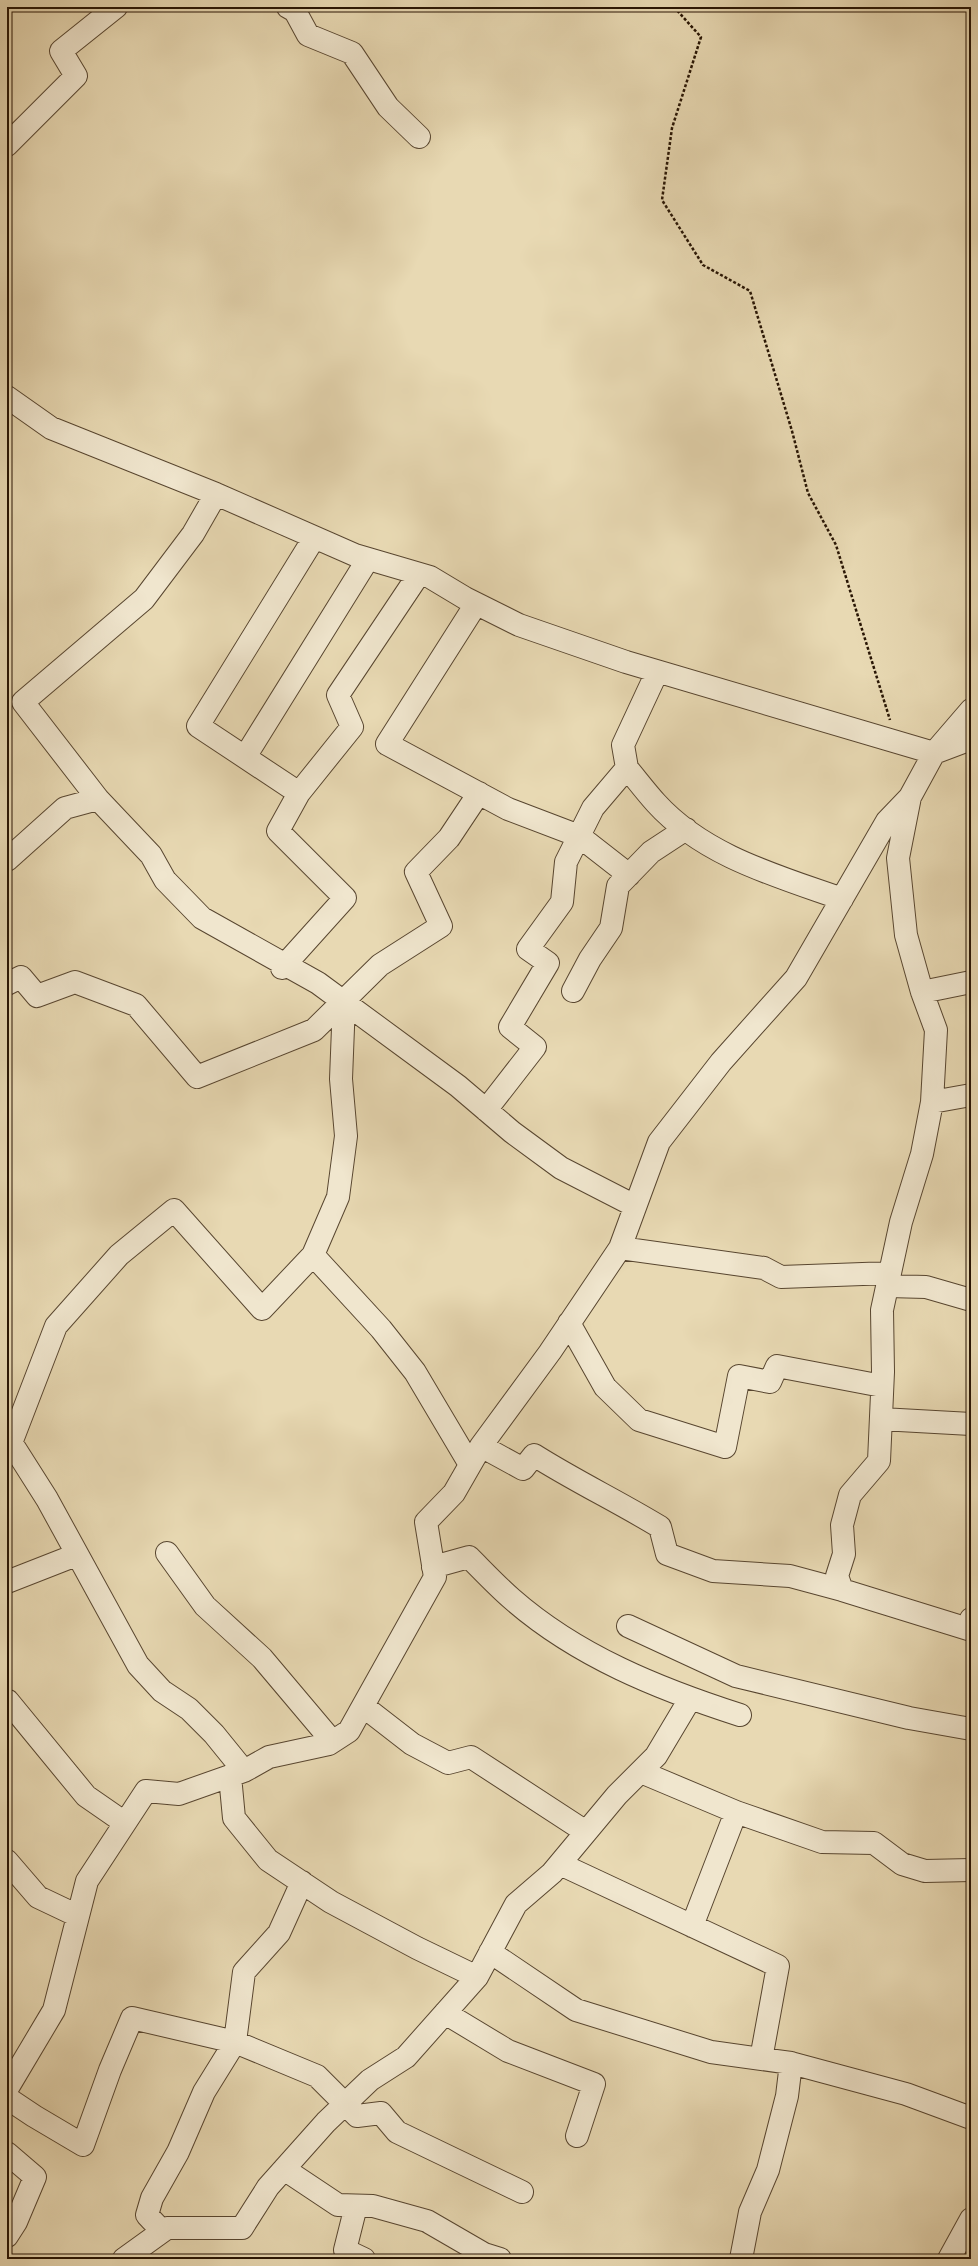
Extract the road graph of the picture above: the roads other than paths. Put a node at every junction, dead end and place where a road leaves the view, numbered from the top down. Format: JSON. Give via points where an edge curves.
{"nodes":[{"id":1,"x":116,"y":7,"type":"edge"},
{"id":2,"x":288,"y":7,"type":"edge"},
{"id":3,"x":419,"y":137,"type":"dead end"},
{"id":4,"x":7,"y":145,"type":"edge"},
{"id":5,"x":7,"y":397,"type":"edge"},
{"id":6,"x":216,"y":494,"type":"junction"},
{"id":7,"x":314,"y":538,"type":"junction"},
{"id":8,"x":368,"y":559,"type":"junction"},
{"id":9,"x":419,"y":574,"type":"junction"},
{"id":10,"x":476,"y":604,"type":"junction"},
{"id":11,"x":657,"y":672,"type":"junction"},
{"id":12,"x":971,"y":710,"type":"edge"},
{"id":13,"x":971,"y":740,"type":"edge"},
{"id":14,"x":934,"y":753,"type":"junction"},
{"id":15,"x":245,"y":757,"type":"junction"},
{"id":16,"x":627,"y":768,"type":"junction"},
{"id":17,"x":299,"y":793,"type":"junction"},
{"id":18,"x":479,"y":793,"type":"junction"},
{"id":19,"x":910,"y":798,"type":"junction"},
{"id":20,"x":98,"y":799,"type":"junction"},
{"id":21,"x":686,"y":829,"type":"junction"},
{"id":22,"x":579,"y":836,"type":"junction"},
{"id":23,"x":7,"y":860,"type":"edge"},
{"id":24,"x":629,"y":875,"type":"junction"},
{"id":25,"x":842,"y":899,"type":"junction"},
{"id":26,"x":283,"y":966,"type":"junction"},
{"id":27,"x":971,"y":982,"type":"edge"},
{"id":28,"x":7,"y":984,"type":"edge"},
{"id":29,"x":573,"y":991,"type":"dead end"},
{"id":30,"x":922,"y":992,"type":"junction"},
{"id":31,"x":344,"y":1002,"type":"junction"},
{"id":32,"x":971,"y":1095,"type":"edge"},
{"id":33,"x":932,"y":1102,"type":"junction"},
{"id":34,"x":486,"y":1110,"type":"junction"},
{"id":35,"x":636,"y":1206,"type":"junction"},
{"id":36,"x":620,"y":1248,"type":"junction"},
{"id":37,"x":313,"y":1255,"type":"junction"},
{"id":38,"x":889,"y":1280,"type":"junction"},
{"id":39,"x":971,"y":1300,"type":"edge"},
{"id":40,"x":569,"y":1323,"type":"junction"},
{"id":41,"x":882,"y":1386,"type":"junction"},
{"id":42,"x":880,"y":1419,"type":"junction"},
{"id":43,"x":971,"y":1424,"type":"edge"},
{"id":44,"x":9,"y":1440,"type":"edge"},
{"id":45,"x":475,"y":1455,"type":"junction"},
{"id":46,"x":167,"y":1553,"type":"dead end"},
{"id":47,"x":76,"y":1555,"type":"junction"},
{"id":48,"x":433,"y":1567,"type":"junction"},
{"id":49,"x":7,"y":1582,"type":"edge"},
{"id":50,"x":842,"y":1590,"type":"junction"},
{"id":51,"x":971,"y":1619,"type":"edge"},
{"id":52,"x":628,"y":1626,"type":"dead end"},
{"id":53,"x":690,"y":1699,"type":"junction"},
{"id":54,"x":8,"y":1701,"type":"dead end"},
{"id":55,"x":363,"y":1706,"type":"junction"},
{"id":56,"x":740,"y":1715,"type":"dead end"},
{"id":57,"x":971,"y":1729,"type":"edge"},
{"id":58,"x":332,"y":1742,"type":"junction"},
{"id":59,"x":641,"y":1772,"type":"junction"},
{"id":60,"x":237,"y":1774,"type":"junction"},
{"id":61,"x":736,"y":1812,"type":"junction"},
{"id":62,"x":125,"y":1823,"type":"junction"},
{"id":63,"x":586,"y":1832,"type":"junction"},
{"id":64,"x":7,"y":1861,"type":"edge"},
{"id":65,"x":560,"y":1864,"type":"junction"},
{"id":66,"x":971,"y":1870,"type":"edge"},
{"id":67,"x":302,"y":1882,"type":"junction"},
{"id":68,"x":16,"y":1886,"type":"edge"},
{"id":69,"x":78,"y":1916,"type":"junction"},
{"id":70,"x":692,"y":1926,"type":"junction"},
{"id":71,"x":490,"y":1952,"type":"junction"},
{"id":72,"x":477,"y":1977,"type":"junction"},
{"id":73,"x":445,"y":2013,"type":"junction"},
{"id":74,"x":235,"y":2042,"type":"junction"},
{"id":75,"x":761,"y":2059,"type":"junction"},
{"id":76,"x":791,"y":2063,"type":"junction"},
{"id":77,"x":7,"y":2089,"type":"edge"},
{"id":78,"x":7,"y":2098,"type":"edge"},
{"id":79,"x":345,"y":2104,"type":"junction"},
{"id":80,"x":971,"y":2118,"type":"edge"},
{"id":81,"x":578,"y":2136,"type":"dead end"},
{"id":82,"x":7,"y":2153,"type":"edge"},
{"id":83,"x":284,"y":2169,"type":"junction"},
{"id":84,"x":522,"y":2192,"type":"dead end"},
{"id":85,"x":356,"y":2206,"type":"junction"},
{"id":86,"x":971,"y":2219,"type":"edge"},
{"id":87,"x":162,"y":2231,"type":"junction"},
{"id":88,"x":7,"y":2236,"type":"edge"},
{"id":89,"x":124,"y":2259,"type":"edge"},
{"id":90,"x":364,"y":2259,"type":"edge"},
{"id":91,"x":500,"y":2259,"type":"edge"},
{"id":92,"x":741,"y":2259,"type":"edge"},
{"id":93,"x":949,"y":2259,"type":"edge"}],
"edges":[{"from":1,"to":4,"type":"street","via":[[61,51],[76,76]]},
{"from":2,"to":3,"type":"street","via":[[295,11],[308,35],[352,53],[388,108]]},
{"from":5,"to":6,"type":"street","via":[[51,428]]},
{"from":6,"to":7,"type":"street"},
{"from":6,"to":20,"type":"street","via":[[192,534],[144,599],[23,702]]},
{"from":7,"to":8,"type":"street"},
{"from":7,"to":15,"type":"street","via":[[198,726]]},
{"from":8,"to":9,"type":"street"},
{"from":8,"to":15,"type":"street"},
{"from":9,"to":10,"type":"street","via":[[430,577]]},
{"from":9,"to":17,"type":"street","via":[[338,695],[352,727]]},
{"from":10,"to":11,"type":"street","via":[[519,625]]},
{"from":10,"to":18,"type":"street","via":[[387,744]]},
{"from":11,"to":14,"type":"street"},
{"from":11,"to":16,"type":"street","via":[[623,745]]},
{"from":12,"to":14,"type":"street"},
{"from":13,"to":14,"type":"street"},
{"from":14,"to":19,"type":"street"},
{"from":15,"to":17,"type":"street"},
{"from":16,"to":21,"type":"street","via":[[657,804]]},
{"from":16,"to":22,"type":"street","via":[[593,808]]},
{"from":17,"to":26,"type":"street","via":[[278,831],[345,898]]},
{"from":18,"to":22,"type":"street","via":[[508,809]]},
{"from":18,"to":31,"type":"street","via":[[448,838],[416,872],[441,926],[380,965]]},
{"from":19,"to":25,"type":"street","via":[[887,820]]},
{"from":19,"to":30,"type":"street","via":[[898,858],[906,935]]},
{"from":20,"to":23,"type":"street","via":[[65,808]]},
{"from":20,"to":26,"type":"street","via":[[150,855],[165,880],[202,918]]},
{"from":21,"to":24,"type":"street","via":[[651,852]]},
{"from":21,"to":25,"type":"street","via":[[746,865]]},
{"from":22,"to":24,"type":"street"},
{"from":22,"to":34,"type":"street","via":[[566,862],[562,902],[528,949],[548,962],[510,1027],[535,1046]]},
{"from":24,"to":29,"type":"street","via":[[618,886],[611,928]]},
{"from":25,"to":35,"type":"street","via":[[796,978],[721,1062],[659,1142]]},
{"from":26,"to":31,"type":"street","via":[[318,983]]},
{"from":27,"to":30,"type":"street"},
{"from":28,"to":31,"type":"street","via":[[21,977],[37,996],[74,982],[136,1005],[197,1077],[314,1030]]},
{"from":30,"to":33,"type":"street","via":[[936,1030]]},
{"from":31,"to":34,"type":"street","via":[[458,1086]]},
{"from":31,"to":37,"type":"street","via":[[341,1079],[345,1144],[338,1197]]},
{"from":32,"to":33,"type":"street"},
{"from":33,"to":38,"type":"street","via":[[922,1154],[901,1222]]},
{"from":34,"to":35,"type":"street","via":[[561,1168]]},
{"from":35,"to":36,"type":"street"},
{"from":36,"to":38,"type":"street","via":[[764,1268],[781,1277]]},
{"from":36,"to":40,"type":"street"},
{"from":37,"to":44,"type":"street","via":[[262,1309],[174,1210],[119,1255],[56,1326]]},
{"from":37,"to":45,"type":"street","via":[[381,1329]]},
{"from":38,"to":39,"type":"street","via":[[926,1286]]},
{"from":38,"to":41,"type":"street","via":[[882,1310]]},
{"from":40,"to":41,"type":"street","via":[[605,1387],[639,1420],[725,1447],[739,1376],[770,1382],[777,1366]]},
{"from":40,"to":45,"type":"street"},
{"from":41,"to":42,"type":"street"},
{"from":42,"to":43,"type":"street"},
{"from":42,"to":50,"type":"street","via":[[879,1461],[850,1495],[842,1524],[844,1554],[837,1576]]},
{"from":44,"to":47,"type":"street","via":[[47,1499]]},
{"from":45,"to":48,"type":"street","via":[[454,1493],[426,1522]]},
{"from":45,"to":50,"type":"street","via":[[523,1469],[534,1455],[573,1480],[660,1527],[667,1554],[714,1571],[790,1576]]},
{"from":46,"to":58,"type":"street","via":[[205,1606],[262,1658]]},
{"from":47,"to":49,"type":"street"},
{"from":47,"to":60,"type":"street","via":[[138,1665],[162,1691],[189,1709],[214,1734]]},
{"from":48,"to":53,"type":"street","via":[[469,1557],[512,1600],[561,1636],[617,1668]]},
{"from":48,"to":55,"type":"street","via":[[435,1577]]},
{"from":50,"to":51,"type":"street","via":[[968,1629]]},
{"from":52,"to":57,"type":"street","via":[[736,1676],[909,1718]]},
{"from":53,"to":56,"type":"street"},
{"from":53,"to":59,"type":"street","via":[[656,1756]]},
{"from":54,"to":62,"type":"street","via":[[86,1796]]},
{"from":55,"to":58,"type":"street","via":[[349,1731]]},
{"from":55,"to":63,"type":"street","via":[[412,1744],[448,1763],[471,1757]]},
{"from":58,"to":60,"type":"street","via":[[269,1757]]},
{"from":59,"to":61,"type":"street"},
{"from":59,"to":63,"type":"street","via":[[617,1795]]},
{"from":60,"to":62,"type":"street","via":[[179,1794],[146,1791]]},
{"from":60,"to":67,"type":"street","via":[[234,1818],[268,1860]]},
{"from":61,"to":66,"type":"street","via":[[822,1842],[874,1843],[902,1864],[925,1871]]},
{"from":61,"to":70,"type":"street"},
{"from":62,"to":69,"type":"street","via":[[87,1881]]},
{"from":63,"to":65,"type":"street"},
{"from":64,"to":68,"type":"street"},
{"from":65,"to":70,"type":"street"},
{"from":65,"to":71,"type":"street","via":[[516,1904]]},
{"from":67,"to":72,"type":"street","via":[[331,1902]]},
{"from":67,"to":74,"type":"street","via":[[279,1932],[244,1972]]},
{"from":68,"to":69,"type":"street"},
{"from":69,"to":77,"type":"street","via":[[54,2010]]},
{"from":70,"to":75,"type":"street","via":[[778,1966]]},
{"from":71,"to":72,"type":"street"},
{"from":71,"to":75,"type":"street","via":[[576,2010],[711,2052]]},
{"from":72,"to":73,"type":"street"},
{"from":73,"to":79,"type":"street","via":[[406,2057],[370,2080]]},
{"from":73,"to":81,"type":"street","via":[[508,2051],[594,2084]]},
{"from":74,"to":78,"type":"street","via":[[132,2018],[83,2145]]},
{"from":74,"to":79,"type":"street","via":[[317,2076]]},
{"from":74,"to":87,"type":"street","via":[[204,2092],[178,2152],[152,2198],[147,2214]]},
{"from":75,"to":76,"type":"street"},
{"from":76,"to":80,"type":"street","via":[[906,2094]]},
{"from":76,"to":92,"type":"street","via":[[787,2096],[768,2170],[750,2212]]},
{"from":79,"to":83,"type":"street"},
{"from":79,"to":84,"type":"street","via":[[357,2116],[381,2113],[397,2132]]},
{"from":82,"to":88,"type":"street","via":[[35,2178],[16,2222]]},
{"from":83,"to":85,"type":"street","via":[[338,2205]]},
{"from":83,"to":87,"type":"street","via":[[268,2187],[242,2228],[167,2228]]},
{"from":85,"to":90,"type":"street","via":[[345,2250]]},
{"from":85,"to":91,"type":"street","via":[[373,2206],[427,2221],[484,2254]]},
{"from":86,"to":93,"type":"street"},
{"from":87,"to":89,"type":"street"}]}
